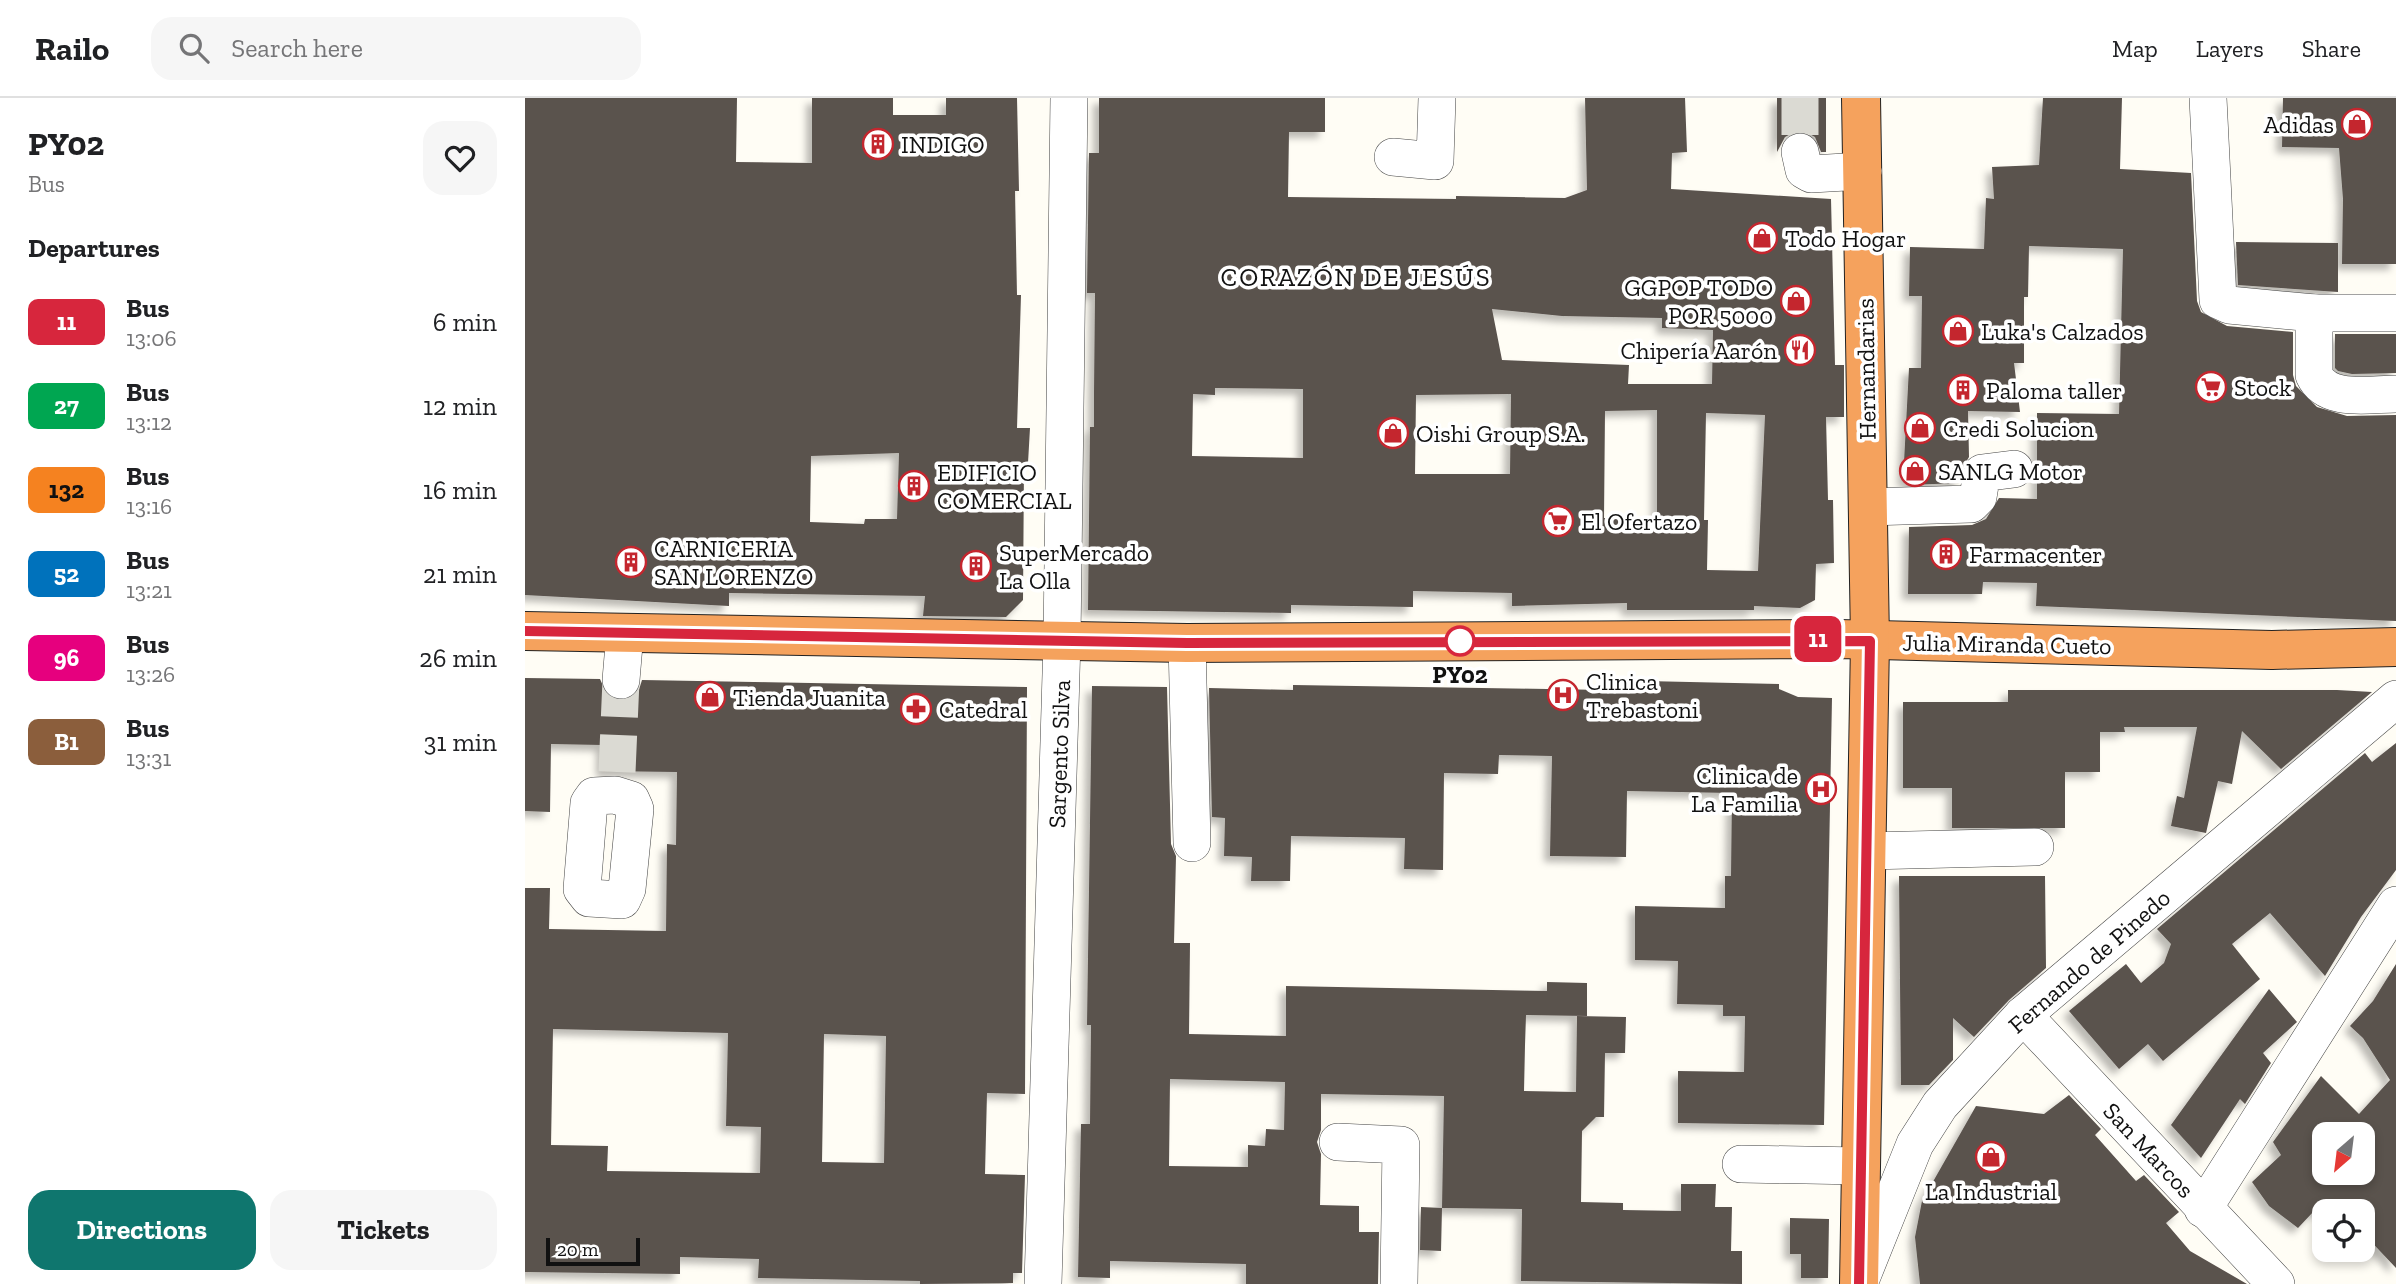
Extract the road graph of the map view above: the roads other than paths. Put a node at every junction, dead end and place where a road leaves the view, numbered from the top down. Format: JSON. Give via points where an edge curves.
{"nodes":[{"id":1,"x":1069,"y":98,"type":"edge"},
{"id":2,"x":1437,"y":98,"type":"edge"},
{"id":3,"x":1861,"y":98,"type":"edge"},
{"id":4,"x":2209,"y":98,"type":"edge"},
{"id":5,"x":1800,"y":152,"type":"tunnel mouth"},
{"id":6,"x":1393,"y":158,"type":"dead end"},
{"id":7,"x":1863,"y":171,"type":"junction"},
{"id":8,"x":2313,"y":313,"type":"junction"},
{"id":9,"x":2396,"y":313,"type":"edge"},
{"id":10,"x":2396,"y":394,"type":"edge"},
{"id":11,"x":2014,"y":469,"type":"dead end"},
{"id":12,"x":1868,"y":507,"type":"junction"},
{"id":13,"x":525,"y":631,"type":"edge"},
{"id":14,"x":625,"y":633,"type":"junction"},
{"id":15,"x":1062,"y":640,"type":"junction"},
{"id":16,"x":1870,"y":641,"type":"junction"},
{"id":17,"x":1187,"y":643,"type":"junction"},
{"id":18,"x":2396,"y":647,"type":"edge"},
{"id":19,"x":621,"y":680,"type":"tunnel mouth"},
{"id":20,"x":2396,"y":699,"type":"edge"},
{"id":21,"x":1192,"y":843,"type":"dead end"},
{"id":22,"x":2035,"y":847,"type":"dead end"},
{"id":23,"x":1867,"y":851,"type":"junction"},
{"id":24,"x":2396,"y":905,"type":"edge"},
{"id":25,"x":2024,"y":1015,"type":"junction"},
{"id":26,"x":1338,"y":1142,"type":"dead end"},
{"id":27,"x":1741,"y":1164,"type":"dead end"},
{"id":28,"x":1861,"y":1166,"type":"junction"},
{"id":29,"x":2203,"y":1209,"type":"junction"},
{"id":30,"x":1859,"y":1283,"type":"edge"},
{"id":31,"x":1043,"y":1284,"type":"edge"},
{"id":32,"x":1399,"y":1284,"type":"edge"},
{"id":33,"x":2276,"y":1284,"type":"edge"}],
"edges":[{"from":1,"to":15,"type":"street","name":"Sargento Silva"},
{"from":2,"to":6,"type":"street","via":[[1434,161]]},
{"from":3,"to":7,"type":"highway","name":"Hernandarias"},
{"from":4,"to":8,"type":"street","via":[[2218,300]]},
{"from":5,"to":7,"type":"street","via":[[1804,170],[1811,174]]},
{"from":7,"to":12,"type":"highway","name":"Hernandarias"},
{"from":8,"to":9,"type":"street"},
{"from":8,"to":10,"type":"street","via":[[2318,384],[2338,394]]},
{"from":11,"to":12,"type":"street","via":[[1982,473],[1978,497],[1971,504]]},
{"from":12,"to":16,"type":"highway","name":"Hernandarias"},
{"from":13,"to":14,"type":"highway","name":"Julia Miranda Cueto"},
{"from":14,"to":15,"type":"highway","name":"Julia Miranda Cueto"},
{"from":14,"to":19,"type":"street"},
{"from":15,"to":17,"type":"highway","name":"Julia Miranda Cueto"},
{"from":15,"to":31,"type":"street","name":"Sargento Silva"},
{"from":16,"to":17,"type":"highway","name":"Julia Miranda Cueto"},
{"from":16,"to":18,"type":"highway","name":"Julia Miranda Cueto","via":[[2272,650]]},
{"from":16,"to":23,"type":"highway","name":"Hernandarias"},
{"from":17,"to":21,"type":"street"},
{"from":20,"to":25,"type":"street","name":"Fernando de Pinedo"},
{"from":22,"to":23,"type":"street"},
{"from":23,"to":28,"type":"highway","name":"Hernandarias"},
{"from":24,"to":29,"type":"street"},
{"from":25,"to":29,"type":"street","name":"San Marcos"},
{"from":25,"to":30,"type":"street","name":"Fernando de Pinedo","via":[[1940,1105],[1915,1144]]},
{"from":26,"to":32,"type":"street","via":[[1401,1145]]},
{"from":27,"to":28,"type":"street"},
{"from":28,"to":30,"type":"highway","name":"Hernandarias"},
{"from":29,"to":33,"type":"street","name":"San Marcos"}]}
